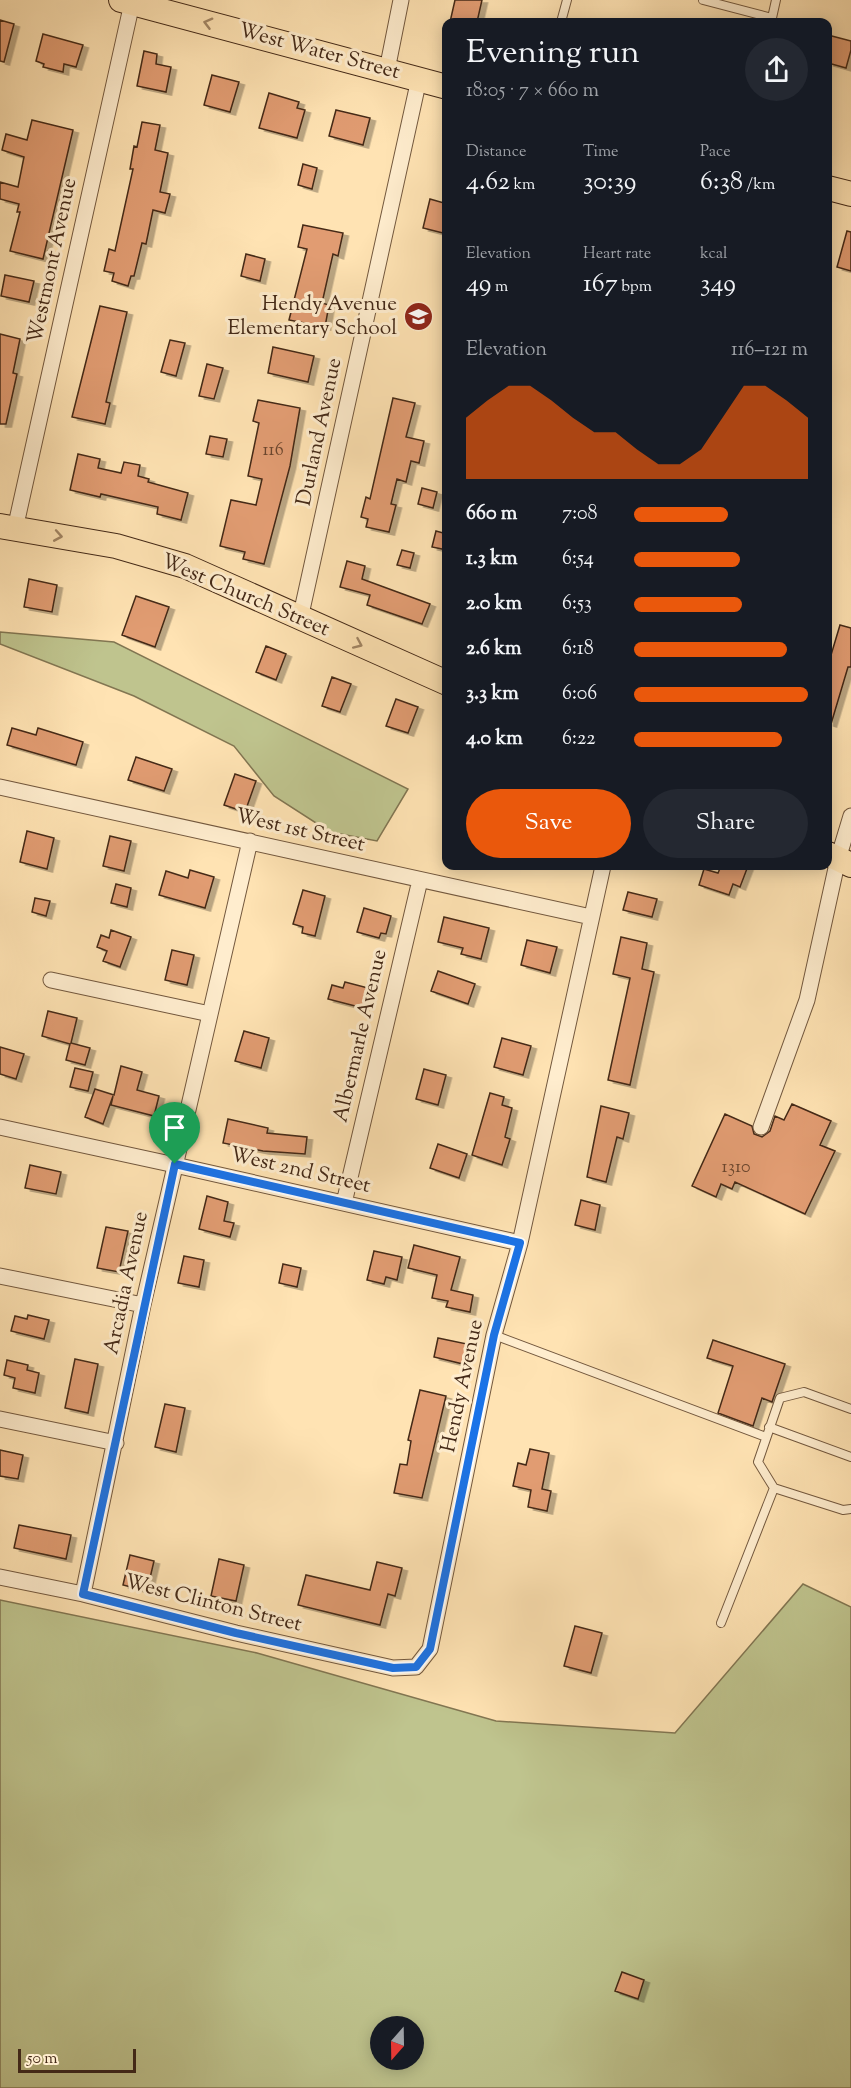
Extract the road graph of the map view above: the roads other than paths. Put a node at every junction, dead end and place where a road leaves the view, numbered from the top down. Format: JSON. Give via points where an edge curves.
{"nodes":[{"id":1,"x":401,"y":0,"type":"edge"},
{"id":2,"x":567,"y":0,"type":"edge"},
{"id":3,"x":704,"y":0,"type":"edge"},
{"id":4,"x":776,"y":0,"type":"edge"},
{"id":5,"x":127,"y":1,"type":"edge"},
{"id":6,"x":157,"y":5,"type":"edge"},
{"id":7,"x":562,"y":18,"type":"edge"},
{"id":8,"x":764,"y":18,"type":"edge"},
{"id":9,"x":772,"y":18,"type":"edge"},
{"id":10,"x":387,"y":70,"type":"junction"},
{"id":11,"x":419,"y":79,"type":"junction"},
{"id":12,"x":442,"y":86,"type":"edge"},
{"id":13,"x":832,"y":189,"type":"edge"},
{"id":14,"x":851,"y":194,"type":"edge"},
{"id":15,"x":7,"y":528,"type":"edge"},
{"id":16,"x":300,"y":619,"type":"junction"},
{"id":17,"x":442,"y":681,"type":"edge"},
{"id":18,"x":0,"y":787,"type":"edge"},
{"id":19,"x":851,"y":816,"type":"edge"},
{"id":20,"x":250,"y":841,"type":"junction"},
{"id":21,"x":839,"y":859,"type":"edge"},
{"id":22,"x":602,"y":870,"type":"edge"},
{"id":23,"x":420,"y":880,"type":"junction"},
{"id":24,"x":591,"y":917,"type":"junction"},
{"id":25,"x":51,"y":980,"type":"dead end"},
{"id":26,"x":210,"y":1014,"type":"junction"},
{"id":27,"x":0,"y":1127,"type":"edge"},
{"id":28,"x":761,"y":1127,"type":"dead end"},
{"id":29,"x":175,"y":1164,"type":"junction"},
{"id":30,"x":344,"y":1203,"type":"junction"},
{"id":31,"x":520,"y":1243,"type":"junction"},
{"id":32,"x":0,"y":1276,"type":"edge"},
{"id":33,"x":143,"y":1305,"type":"junction"},
{"id":34,"x":494,"y":1335,"type":"junction"},
{"id":35,"x":851,"y":1409,"type":"edge"},
{"id":36,"x":0,"y":1419,"type":"edge"},
{"id":37,"x":769,"y":1427,"type":"junction"},
{"id":38,"x":766,"y":1437,"type":"junction"},
{"id":39,"x":116,"y":1443,"type":"junction"},
{"id":40,"x":851,"y":1456,"type":"edge"},
{"id":41,"x":774,"y":1488,"type":"junction"},
{"id":42,"x":851,"y":1509,"type":"edge"},
{"id":43,"x":0,"y":1577,"type":"edge"},
{"id":44,"x":83,"y":1594,"type":"junction"},
{"id":45,"x":721,"y":1623,"type":"dead end"},
{"id":46,"x":416,"y":1667,"type":"joint"}],
"edges":[{"from":1,"to":10,"type":"street"},
{"from":2,"to":7,"type":"lane"},
{"from":3,"to":8,"type":"lane"},
{"from":4,"to":9,"type":"lane"},
{"from":5,"to":6,"type":"main road","name":"West Water Street"},
{"from":5,"to":15,"type":"street","name":"Westmont Avenue"},
{"from":10,"to":6,"type":"main road","name":"West Water Street","one_way":true},
{"from":10,"to":11,"type":"main road","name":"West Water Street"},
{"from":11,"to":12,"type":"main road","name":"West Water Street"},
{"from":11,"to":16,"type":"street","name":"Durland Avenue"},
{"from":13,"to":14,"type":"main road"},
{"from":15,"to":16,"type":"main road","name":"West Church Street","one_way":true,"via":[[116,546],[185,566]]},
{"from":16,"to":17,"type":"main road","name":"West Church Street","one_way":true},
{"from":18,"to":20,"type":"street","name":"West 1st Street"},
{"from":19,"to":21,"type":"street"},
{"from":20,"to":23,"type":"street","name":"West 1st Street"},
{"from":20,"to":26,"type":"street","name":"Arcadia Avenue"},
{"from":21,"to":28,"type":"street","via":[[807,1000]]},
{"from":22,"to":24,"type":"street","name":"Hendy Avenue"},
{"from":23,"to":24,"type":"street","name":"West 1st Street"},
{"from":23,"to":30,"type":"street","name":"Albermarle Avenue"},
{"from":24,"to":31,"type":"street","name":"Hendy Avenue"},
{"from":25,"to":26,"type":"street"},
{"from":26,"to":29,"type":"street","name":"Arcadia Avenue"},
{"from":27,"to":29,"type":"street","name":"West 2nd Street"},
{"from":29,"to":30,"type":"street","name":"West 2nd Street"},
{"from":29,"to":33,"type":"street","name":"Arcadia Avenue"},
{"from":30,"to":31,"type":"street","name":"West 2nd Street"},
{"from":31,"to":34,"type":"street","name":"Hendy Avenue"},
{"from":32,"to":33,"type":"street"},
{"from":33,"to":39,"type":"street","name":"Arcadia Avenue"},
{"from":34,"to":38,"type":"lane"},
{"from":34,"to":46,"type":"street","name":"Hendy Avenue","via":[[430,1649]]},
{"from":35,"to":37,"type":"lane","via":[[804,1392],[780,1398]]},
{"from":36,"to":39,"type":"street"},
{"from":37,"to":38,"type":"lane"},
{"from":37,"to":40,"type":"lane"},
{"from":38,"to":41,"type":"lane","via":[[758,1462]]},
{"from":39,"to":44,"type":"street","name":"Arcadia Avenue"},
{"from":41,"to":42,"type":"lane","via":[[843,1510]]},
{"from":41,"to":45,"type":"lane"},
{"from":43,"to":44,"type":"street","name":"West Clinton Street"},
{"from":44,"to":46,"type":"street","name":"West Clinton Street","via":[[393,1668]]}]}
